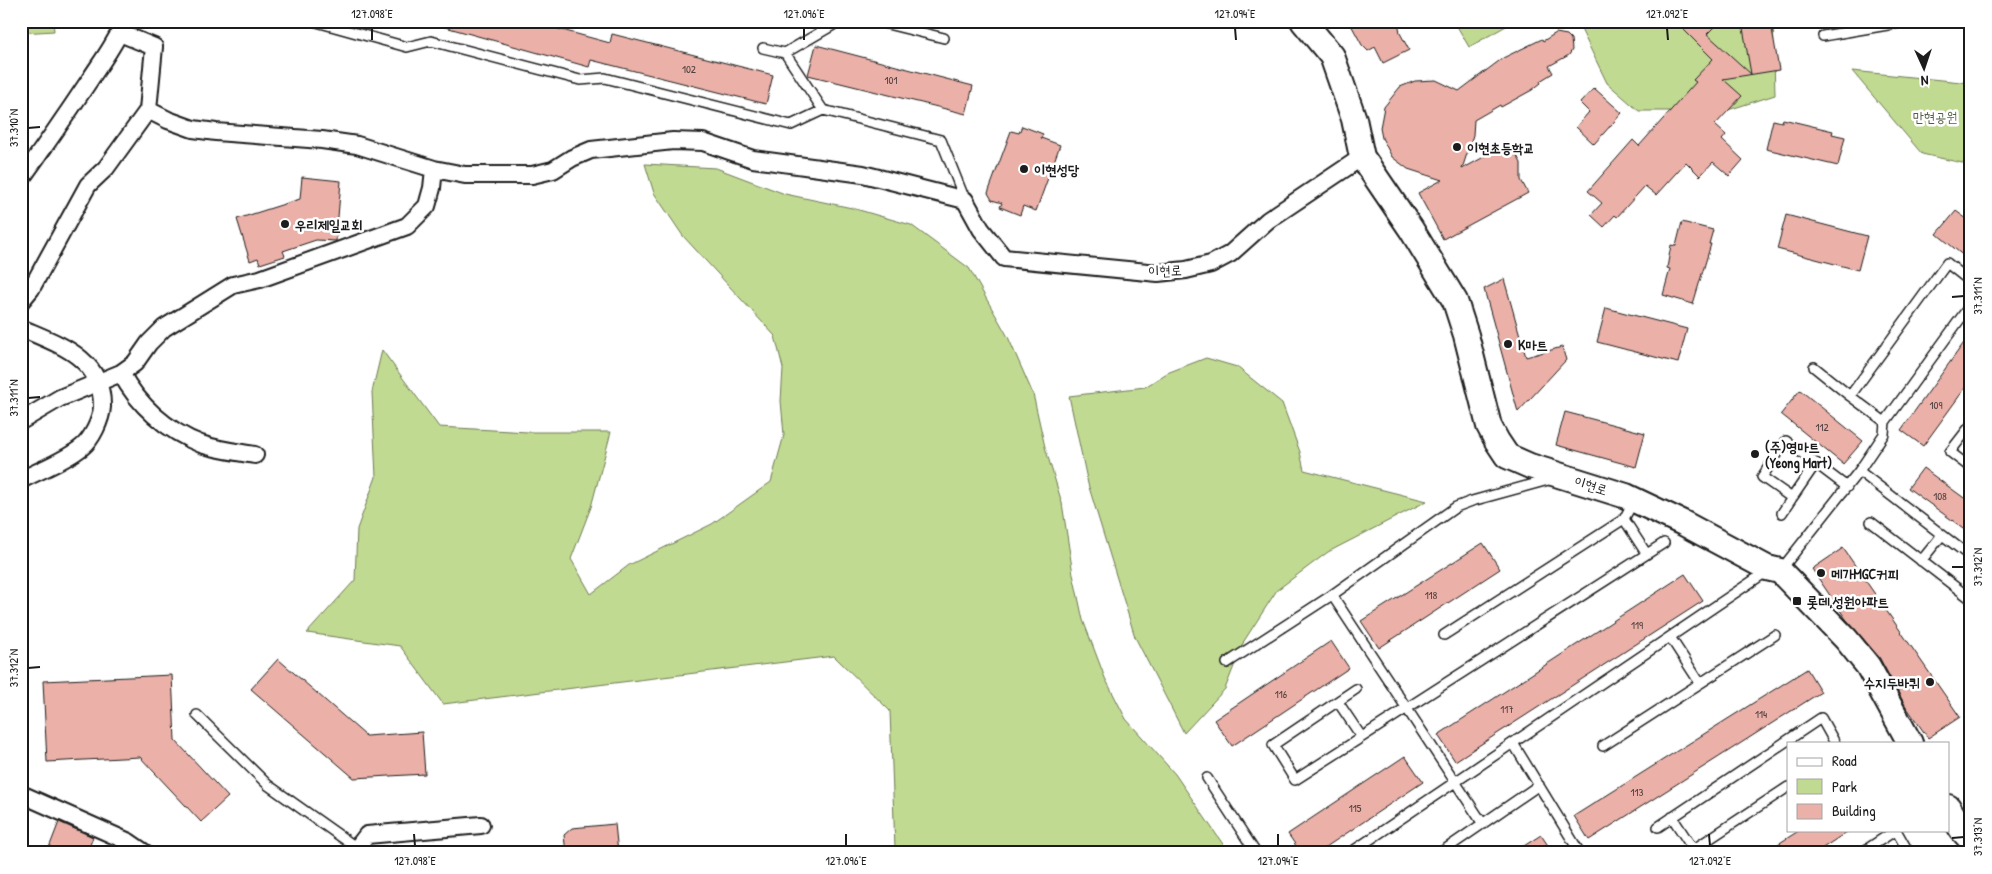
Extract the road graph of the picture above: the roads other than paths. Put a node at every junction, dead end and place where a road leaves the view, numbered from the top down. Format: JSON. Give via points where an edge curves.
{"nodes":[{"id":1,"x":313,"y":21,"type":"edge"},
{"id":2,"x":840,"y":21,"type":"edge"},
{"id":3,"x":875,"y":21,"type":"edge"},
{"id":4,"x":1303,"y":21,"type":"edge"},
{"id":5,"x":1911,"y":21,"type":"edge"},
{"id":6,"x":123,"y":27,"type":"edge"},
{"id":7,"x":1823,"y":36,"type":"dead end"},
{"id":8,"x":944,"y":38,"type":"dead end"},
{"id":9,"x":763,"y":48,"type":"dead end"},
{"id":10,"x":785,"y":53,"type":"junction"},
{"id":11,"x":148,"y":110,"type":"junction"},
{"id":12,"x":823,"y":110,"type":"junction"},
{"id":13,"x":1362,"y":157,"type":"junction"},
{"id":14,"x":434,"y":170,"type":"junction"},
{"id":15,"x":21,"y":179,"type":"edge"},
{"id":16,"x":964,"y":200,"type":"junction"},
{"id":17,"x":1971,"y":282,"type":"edge"},
{"id":18,"x":21,"y":301,"type":"edge"},
{"id":19,"x":1971,"y":304,"type":"edge"},
{"id":20,"x":21,"y":328,"type":"edge"},
{"id":21,"x":1814,"y":367,"type":"dead end"},
{"id":22,"x":121,"y":373,"type":"junction"},
{"id":23,"x":98,"y":381,"type":"junction"},
{"id":24,"x":1850,"y":396,"type":"junction"},
{"id":25,"x":21,"y":421,"type":"edge"},
{"id":26,"x":1884,"y":422,"type":"junction"},
{"id":27,"x":1971,"y":425,"type":"edge"},
{"id":28,"x":255,"y":455,"type":"dead end"},
{"id":29,"x":1816,"y":462,"type":"junction"},
{"id":30,"x":1971,"y":468,"type":"edge"},
{"id":31,"x":1859,"y":471,"type":"junction"},
{"id":32,"x":21,"y":480,"type":"edge"},
{"id":33,"x":1847,"y":486,"type":"junction"},
{"id":34,"x":1792,"y":498,"type":"junction"},
{"id":35,"x":1632,"y":504,"type":"junction"},
{"id":36,"x":1782,"y":514,"type":"dead end"},
{"id":37,"x":1624,"y":519,"type":"junction"},
{"id":38,"x":1871,"y":522,"type":"dead end"},
{"id":39,"x":1942,"y":535,"type":"junction"},
{"id":40,"x":1664,"y":543,"type":"dead end"},
{"id":41,"x":1646,"y":553,"type":"junction"},
{"id":42,"x":1971,"y":557,"type":"edge"},
{"id":43,"x":1921,"y":560,"type":"junction"},
{"id":44,"x":1769,"y":571,"type":"junction"},
{"id":45,"x":1332,"y":596,"type":"junction"},
{"id":46,"x":1971,"y":600,"type":"edge"},
{"id":47,"x":1444,"y":635,"type":"dead end"},
{"id":48,"x":1775,"y":636,"type":"dead end"},
{"id":49,"x":1670,"y":637,"type":"junction"},
{"id":50,"x":1226,"y":663,"type":"dead end"},
{"id":51,"x":1700,"y":683,"type":"junction"},
{"id":52,"x":1356,"y":689,"type":"dead end"},
{"id":53,"x":1338,"y":702,"type":"junction"},
{"id":54,"x":1406,"y":708,"type":"junction"},
{"id":55,"x":197,"y":716,"type":"dead end"},
{"id":56,"x":1361,"y":736,"type":"junction"},
{"id":57,"x":1834,"y":742,"type":"edge"},
{"id":58,"x":1909,"y":742,"type":"edge"},
{"id":59,"x":1513,"y":743,"type":"junction"},
{"id":60,"x":1603,"y":746,"type":"dead end"},
{"id":61,"x":1207,"y":778,"type":"dead end"},
{"id":62,"x":1455,"y":783,"type":"junction"},
{"id":63,"x":1539,"y":785,"type":"junction"},
{"id":64,"x":1787,"y":787,"type":"edge"},
{"id":65,"x":21,"y":794,"type":"edge"},
{"id":66,"x":1950,"y":810,"type":"edge"},
{"id":67,"x":1672,"y":817,"type":"junction"},
{"id":68,"x":1483,"y":824,"type":"junction"},
{"id":69,"x":481,"y":825,"type":"dead end"},
{"id":70,"x":1658,"y":826,"type":"dead end"},
{"id":71,"x":1893,"y":832,"type":"edge"},
{"id":72,"x":1897,"y":832,"type":"edge"},
{"id":73,"x":1971,"y":840,"type":"edge"},
{"id":74,"x":356,"y":850,"type":"edge"},
{"id":75,"x":1690,"y":851,"type":"edge"},
{"id":76,"x":145,"y":853,"type":"edge"},
{"id":77,"x":1256,"y":853,"type":"edge"},
{"id":78,"x":1350,"y":853,"type":"edge"},
{"id":79,"x":1440,"y":853,"type":"edge"},
{"id":80,"x":1580,"y":853,"type":"edge"},
{"id":81,"x":1861,"y":853,"type":"edge"},
{"id":82,"x":1909,"y":853,"type":"edge"}],
"edges":[{"from":1,"to":12,"type":"lane","via":[[407,46],[431,41],[580,80],[604,78],[791,125]]},
{"from":2,"to":10,"type":"lane"},
{"from":3,"to":8,"type":"lane"},
{"from":4,"to":13,"type":"street","name":"이현로","via":[[1332,56],[1354,119]]},
{"from":5,"to":7,"type":"lane"},
{"from":6,"to":11,"type":"street","via":[[154,47]]},
{"from":6,"to":15,"type":"street"},
{"from":9,"to":10,"type":"lane"},
{"from":10,"to":12,"type":"lane"},
{"from":11,"to":14,"type":"street","via":[[193,129],[357,145]]},
{"from":11,"to":18,"type":"street","via":[[106,168],[88,185],[31,289]]},
{"from":12,"to":16,"type":"lane","via":[[941,140]]},
{"from":13,"to":16,"type":"street","name":"이현로","via":[[1268,220],[1230,254],[1211,264],[1186,270],[1158,273],[1004,258],[980,229]]},
{"from":13,"to":44,"type":"street","name":"이현로","via":[[1412,229],[1455,301],[1489,426],[1507,456],[1626,496],[1683,523]]},
{"from":14,"to":16,"type":"street","via":[[465,175],[532,175],[553,170],[591,150],[673,141],[703,142],[753,159],[862,174]]},
{"from":14,"to":22,"type":"street","via":[[428,206],[407,226],[233,286],[164,328]]},
{"from":17,"to":24,"type":"lane","via":[[1947,263]]},
{"from":19,"to":26,"type":"lane"},
{"from":20,"to":23,"type":"street","via":[[58,345],[90,365]]},
{"from":21,"to":24,"type":"lane"},
{"from":22,"to":23,"type":"street"},
{"from":22,"to":28,"type":"street","via":[[140,403],[176,431],[201,444]]},
{"from":23,"to":25,"type":"street"},
{"from":23,"to":32,"type":"street","via":[[101,413],[82,447]]},
{"from":24,"to":26,"type":"lane"},
{"from":26,"to":31,"type":"lane","via":[[1884,434]]},
{"from":27,"to":30,"type":"lane","via":[[1950,452]]},
{"from":29,"to":33,"type":"lane"},
{"from":29,"to":34,"type":"lane"},
{"from":29,"to":34,"type":"lane","via":[[1786,441],[1762,477]]},
{"from":31,"to":33,"type":"lane"},
{"from":31,"to":39,"type":"lane"},
{"from":33,"to":44,"type":"lane"},
{"from":34,"to":36,"type":"lane"},
{"from":35,"to":37,"type":"lane"},
{"from":35,"to":44,"type":"lane"},
{"from":35,"to":45,"type":"lane","via":[[1557,478],[1472,501],[1456,507]]},
{"from":37,"to":41,"type":"lane"},
{"from":37,"to":47,"type":"lane"},
{"from":38,"to":43,"type":"lane"},
{"from":39,"to":42,"type":"lane"},
{"from":39,"to":43,"type":"lane"},
{"from":40,"to":41,"type":"lane"},
{"from":41,"to":54,"type":"lane"},
{"from":43,"to":46,"type":"lane"},
{"from":44,"to":49,"type":"lane"},
{"from":44,"to":58,"type":"street","name":"이현로","via":[[1846,639],[1868,666]]},
{"from":45,"to":50,"type":"lane"},
{"from":45,"to":54,"type":"lane"},
{"from":48,"to":51,"type":"lane"},
{"from":49,"to":51,"type":"lane"},
{"from":49,"to":59,"type":"lane"},
{"from":51,"to":60,"type":"lane"},
{"from":52,"to":53,"type":"lane"},
{"from":53,"to":56,"type":"lane"},
{"from":53,"to":56,"type":"lane","via":[[1273,745],[1295,780]]},
{"from":54,"to":56,"type":"lane"},
{"from":54,"to":62,"type":"lane"},
{"from":55,"to":74,"type":"lane","via":[[268,785]]},
{"from":57,"to":67,"type":"lane","via":[[1821,718]]},
{"from":59,"to":62,"type":"lane"},
{"from":59,"to":63,"type":"lane"},
{"from":61,"to":77,"type":"lane"},
{"from":62,"to":68,"type":"lane"},
{"from":62,"to":78,"type":"lane"},
{"from":63,"to":68,"type":"lane"},
{"from":63,"to":80,"type":"lane"},
{"from":64,"to":75,"type":"lane"},
{"from":65,"to":76,"type":"street","via":[[128,842]]},
{"from":66,"to":73,"type":"street"},
{"from":67,"to":70,"type":"lane"},
{"from":67,"to":75,"type":"lane"},
{"from":68,"to":79,"type":"lane"},
{"from":69,"to":74,"type":"street","via":[[367,835]]},
{"from":71,"to":81,"type":"lane"},
{"from":72,"to":82,"type":"lane"}]}
